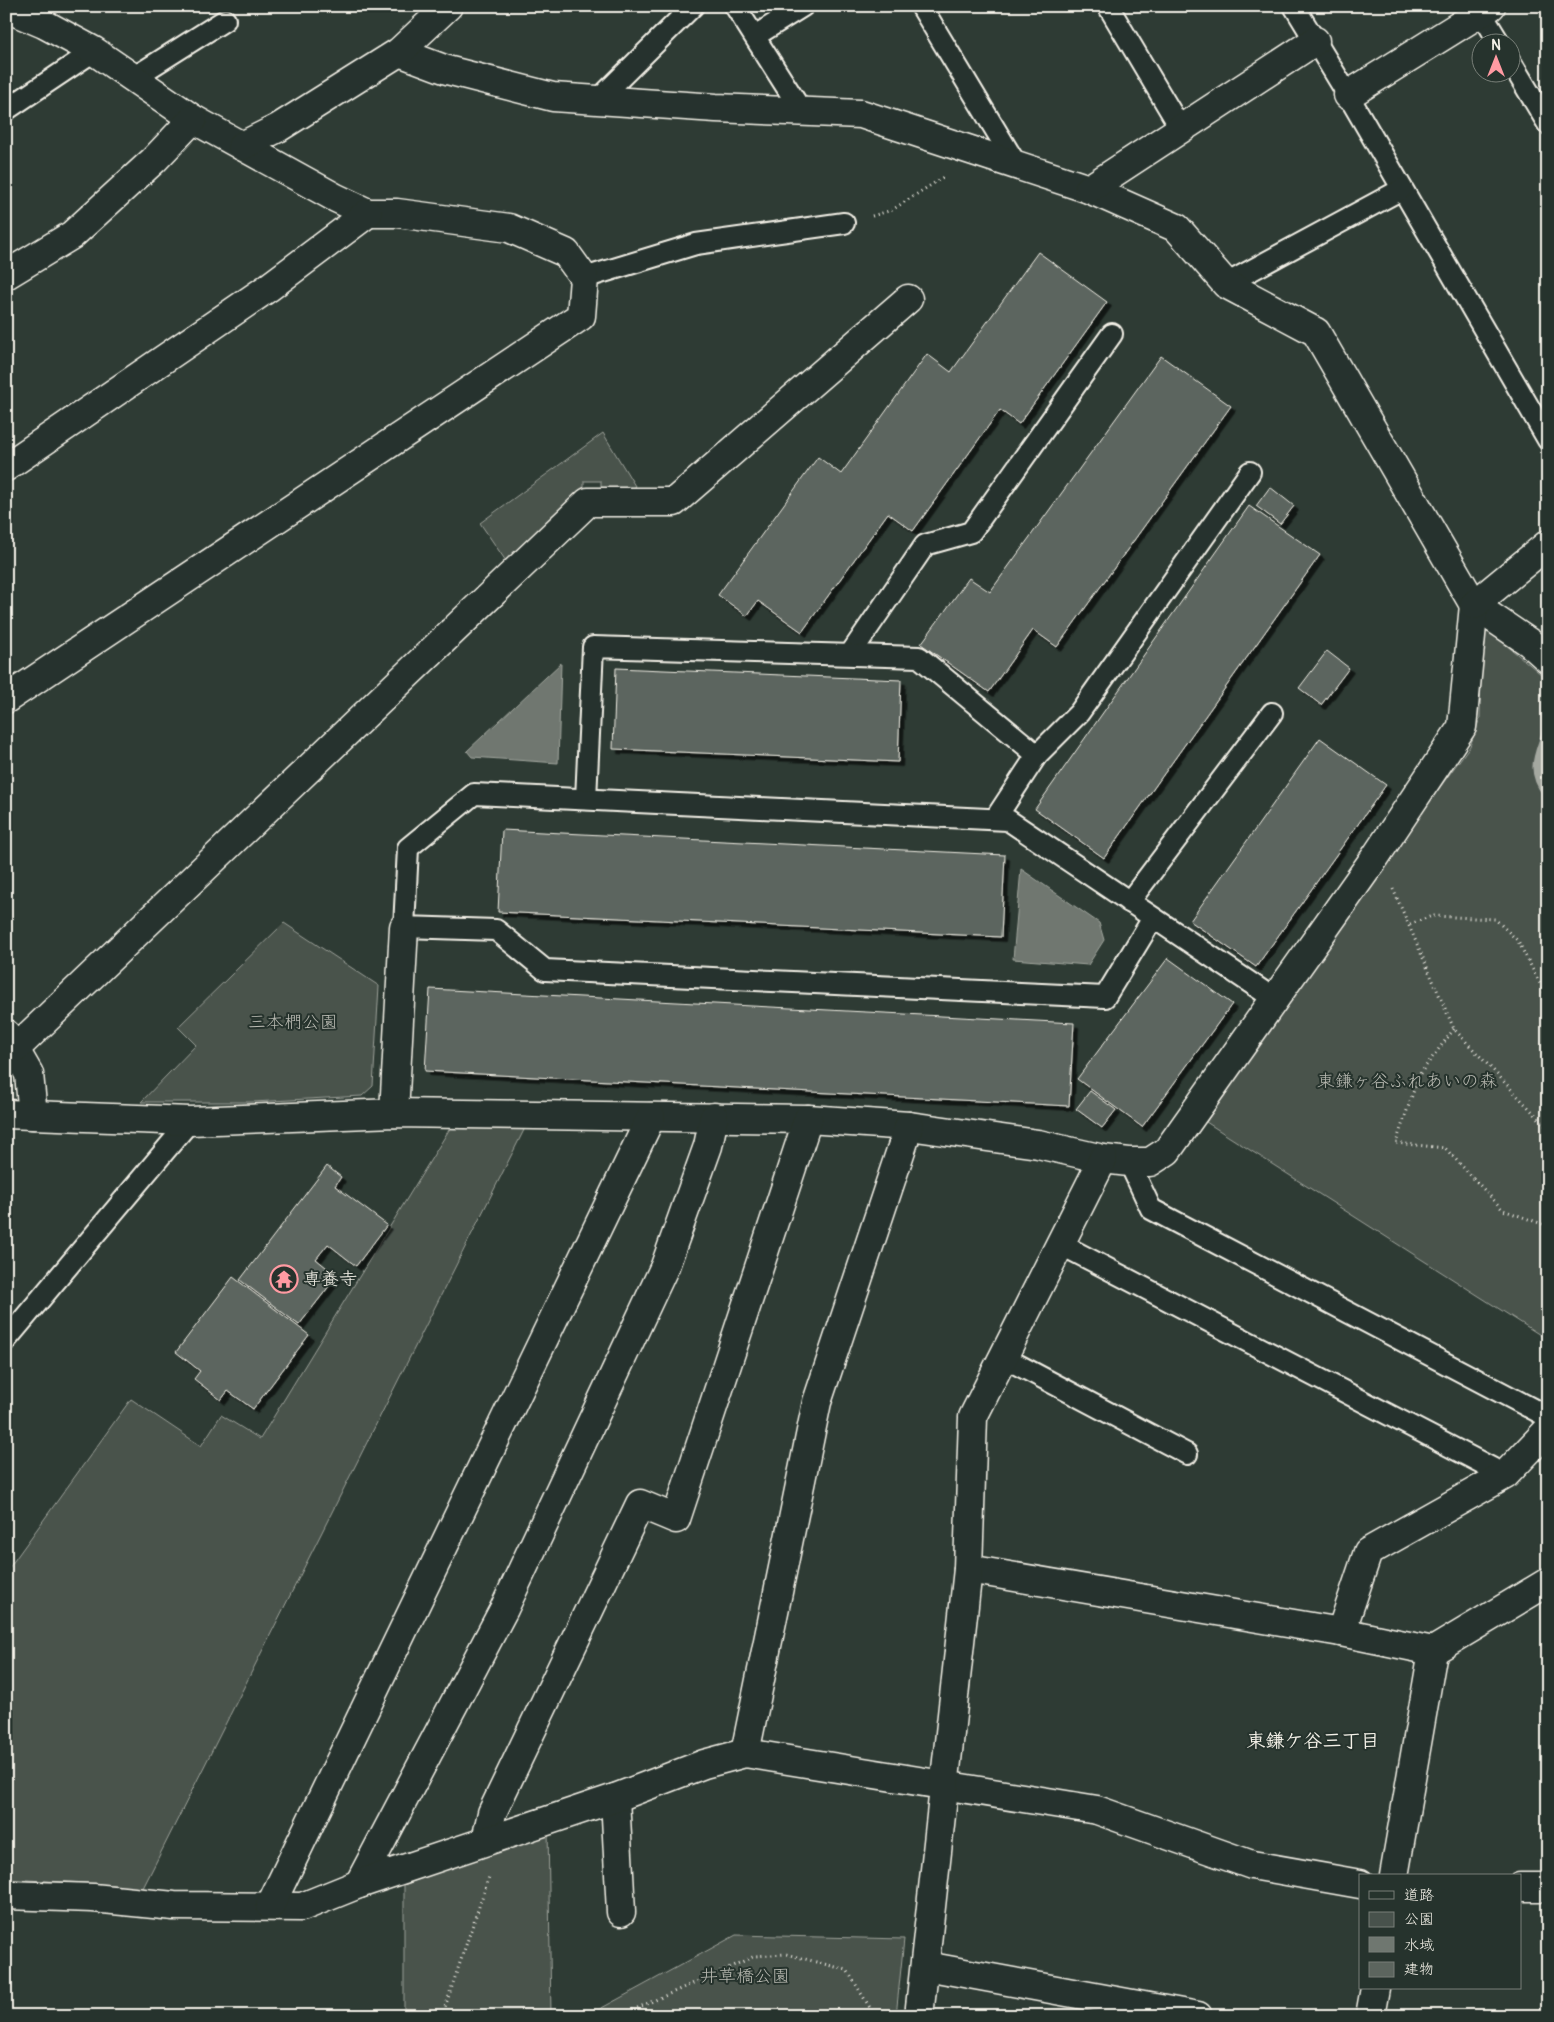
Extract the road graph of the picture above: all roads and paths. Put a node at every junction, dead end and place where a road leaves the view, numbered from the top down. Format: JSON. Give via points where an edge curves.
{"nodes":[{"id":1,"x":448,"y":6,"type":"edge"},
{"id":2,"x":694,"y":6,"type":"edge"},
{"id":3,"x":734,"y":6,"type":"edge"},
{"id":4,"x":803,"y":6,"type":"edge"},
{"id":5,"x":921,"y":6,"type":"edge"},
{"id":6,"x":1108,"y":6,"type":"edge"},
{"id":7,"x":1294,"y":6,"type":"edge"},
{"id":8,"x":6,"y":8,"type":"edge"},
{"id":9,"x":1483,"y":8,"type":"edge"},
{"id":10,"x":225,"y":20,"type":"dead end"},
{"id":11,"x":1494,"y":32,"type":"edge"},
{"id":12,"x":755,"y":36,"type":"junction"},
{"id":13,"x":1314,"y":41,"type":"junction"},
{"id":14,"x":94,"y":51,"type":"junction"},
{"id":15,"x":398,"y":52,"type":"junction"},
{"id":16,"x":133,"y":78,"type":"junction"},
{"id":17,"x":1522,"y":81,"type":"edge"},
{"id":18,"x":1348,"y":95,"type":"junction"},
{"id":19,"x":599,"y":99,"type":"junction"},
{"id":20,"x":6,"y":110,"type":"edge"},
{"id":21,"x":801,"y":110,"type":"junction"},
{"id":22,"x":193,"y":119,"type":"junction"},
{"id":23,"x":1548,"y":124,"type":"edge"},
{"id":24,"x":1182,"y":129,"type":"junction"},
{"id":25,"x":242,"y":146,"type":"junction"},
{"id":26,"x":1016,"y":164,"type":"junction"},
{"id":27,"x":950,"y":173,"type":"dead end"},
{"id":28,"x":1089,"y":189,"type":"junction"},
{"id":29,"x":1402,"y":189,"type":"junction"},
{"id":30,"x":368,"y":213,"type":"junction"},
{"id":31,"x":844,"y":223,"type":"joint"},
{"id":32,"x":6,"y":275,"type":"edge"},
{"id":33,"x":584,"y":278,"type":"junction"},
{"id":34,"x":1226,"y":284,"type":"junction"},
{"id":35,"x":908,"y":299,"type":"dead end"},
{"id":36,"x":1112,"y":334,"type":"dead end"},
{"id":37,"x":1548,"y":440,"type":"edge"},
{"id":38,"x":6,"y":467,"type":"edge"},
{"id":39,"x":1250,"y":472,"type":"dead end"},
{"id":40,"x":1548,"y":544,"type":"edge"},
{"id":41,"x":1474,"y":605,"type":"junction"},
{"id":42,"x":851,"y":654,"type":"junction"},
{"id":43,"x":1548,"y":659,"type":"edge"},
{"id":44,"x":6,"y":699,"type":"edge"},
{"id":45,"x":1272,"y":713,"type":"dead end"},
{"id":46,"x":1037,"y":755,"type":"junction"},
{"id":47,"x":586,"y":799,"type":"junction"},
{"id":48,"x":995,"y":819,"type":"junction"},
{"id":49,"x":1387,"y":890,"type":"dead end"},
{"id":50,"x":1129,"y":902,"type":"junction"},
{"id":51,"x":1153,"y":918,"type":"junction"},
{"id":52,"x":1410,"y":924,"type":"junction"},
{"id":53,"x":404,"y":927,"type":"junction"},
{"id":54,"x":1264,"y":992,"type":"dead end"},
{"id":55,"x":1548,"y":999,"type":"edge"},
{"id":56,"x":1454,"y":1029,"type":"junction"},
{"id":57,"x":11,"y":1041,"type":"edge"},
{"id":58,"x":394,"y":1113,"type":"junction"},
{"id":59,"x":6,"y":1114,"type":"edge"},
{"id":60,"x":33,"y":1115,"type":"junction"},
{"id":61,"x":651,"y":1117,"type":"junction"},
{"id":62,"x":714,"y":1117,"type":"junction"},
{"id":63,"x":808,"y":1119,"type":"junction"},
{"id":64,"x":190,"y":1121,"type":"junction"},
{"id":65,"x":909,"y":1126,"type":"junction"},
{"id":66,"x":1548,"y":1128,"type":"edge"},
{"id":67,"x":1116,"y":1161,"type":"junction"},
{"id":68,"x":1548,"y":1226,"type":"edge"},
{"id":69,"x":1060,"y":1244,"type":"junction"},
{"id":70,"x":6,"y":1340,"type":"edge"},
{"id":71,"x":1003,"y":1357,"type":"junction"},
{"id":72,"x":1548,"y":1417,"type":"edge"},
{"id":73,"x":1548,"y":1430,"type":"edge"},
{"id":74,"x":1188,"y":1454,"type":"dead end"},
{"id":75,"x":1505,"y":1475,"type":"junction"},
{"id":76,"x":968,"y":1569,"type":"junction"},
{"id":77,"x":1548,"y":1582,"type":"edge"},
{"id":78,"x":1342,"y":1632,"type":"junction"},
{"id":79,"x":1433,"y":1651,"type":"junction"},
{"id":80,"x":745,"y":1753,"type":"junction"},
{"id":81,"x":944,"y":1785,"type":"junction"},
{"id":82,"x":615,"y":1798,"type":"junction"},
{"id":83,"x":495,"y":1837,"type":"junction"},
{"id":84,"x":1394,"y":1874,"type":"edge"},
{"id":85,"x":359,"y":1884,"type":"junction"},
{"id":86,"x":1359,"y":1884,"type":"edge"},
{"id":87,"x":1548,"y":1887,"type":"edge"},
{"id":88,"x":1522,"y":1888,"type":"edge"},
{"id":89,"x":6,"y":1895,"type":"edge"},
{"id":90,"x":270,"y":1906,"type":"junction"},
{"id":91,"x":621,"y":1912,"type":"dead end"},
{"id":92,"x":926,"y":1966,"type":"junction"},
{"id":93,"x":1375,"y":1990,"type":"edge"},
{"id":94,"x":442,"y":2016,"type":"edge"},
{"id":95,"x":620,"y":2016,"type":"edge"},
{"id":96,"x":875,"y":2016,"type":"edge"},
{"id":97,"x":919,"y":2016,"type":"edge"},
{"id":98,"x":1198,"y":2016,"type":"edge"},
{"id":99,"x":1370,"y":2016,"type":"edge"}],
"edges":[{"from":1,"to":15,"type":"street"},
{"from":2,"to":19,"type":"lane"},
{"from":3,"to":12,"type":"lane"},
{"from":4,"to":12,"type":"lane"},
{"from":5,"to":26,"type":"lane"},
{"from":6,"to":24,"type":"lane"},
{"from":7,"to":13,"type":"lane"},
{"from":8,"to":14,"type":"street"},
{"from":9,"to":11,"type":"lane"},
{"from":9,"to":18,"type":"street"},
{"from":10,"to":16,"type":"lane"},
{"from":12,"to":21,"type":"lane"},
{"from":13,"to":18,"type":"lane"},
{"from":13,"to":24,"type":"street"},
{"from":14,"to":16,"type":"street"},
{"from":14,"to":20,"type":"lane"},
{"from":15,"to":19,"type":"street","via":[[447,70],[552,97]]},
{"from":15,"to":25,"type":"street","via":[[278,128]]},
{"from":16,"to":22,"type":"street"},
{"from":17,"to":23,"type":"lane"},
{"from":18,"to":29,"type":"lane"},
{"from":19,"to":21,"type":"street","via":[[716,108]]},
{"from":21,"to":26,"type":"street","via":[[861,114]]},
{"from":22,"to":25,"type":"street"},
{"from":22,"to":32,"type":"street","via":[[154,160],[72,235]]},
{"from":24,"to":28,"type":"street"},
{"from":25,"to":30,"type":"street"},
{"from":26,"to":28,"type":"street"},
{"from":27,"to":31,"type":"path","via":[[892,210]]},
{"from":28,"to":34,"type":"street","via":[[1178,228]]},
{"from":29,"to":34,"type":"lane"},
{"from":29,"to":37,"type":"lane"},
{"from":30,"to":33,"type":"street","via":[[397,213],[509,228],[566,253]]},
{"from":30,"to":38,"type":"street","via":[[268,288]]},
{"from":31,"to":33,"type":"lane","via":[[696,244]]},
{"from":33,"to":44,"type":"street","via":[[581,316]]},
{"from":34,"to":41,"type":"street","via":[[1316,332]]},
{"from":35,"to":57,"type":"street","via":[[674,502],[588,502]]},
{"from":36,"to":42,"type":"lane","via":[[971,532],[925,545]]},
{"from":39,"to":46,"type":"lane","via":[[1079,713]]},
{"from":40,"to":41,"type":"street"},
{"from":41,"to":43,"type":"street"},
{"from":41,"to":67,"type":"street","via":[[1462,727],[1376,856],[1167,1151],[1150,1162]]},
{"from":42,"to":46,"type":"lane","via":[[919,656]]},
{"from":42,"to":47,"type":"lane","via":[[593,647]]},
{"from":45,"to":50,"type":"lane"},
{"from":46,"to":48,"type":"lane"},
{"from":47,"to":48,"type":"lane"},
{"from":47,"to":53,"type":"lane","via":[[474,794],[408,848]]},
{"from":48,"to":50,"type":"lane","via":[[1008,820]]},
{"from":49,"to":52,"type":"path","via":[[1394,888]]},
{"from":50,"to":51,"type":"lane"},
{"from":51,"to":53,"type":"lane","via":[[1105,997],[545,970],[496,930]]},
{"from":51,"to":54,"type":"lane"},
{"from":52,"to":55,"type":"path","via":[[1432,916],[1495,920],[1518,941]]},
{"from":52,"to":56,"type":"path"},
{"from":53,"to":58,"type":"street"},
{"from":56,"to":66,"type":"path"},
{"from":56,"to":68,"type":"path","via":[[1419,1075],[1396,1143],[1445,1148],[1503,1210]]},
{"from":57,"to":60,"type":"street","via":[[29,1074]]},
{"from":58,"to":61,"type":"street"},
{"from":58,"to":64,"type":"street"},
{"from":59,"to":60,"type":"street"},
{"from":60,"to":64,"type":"street"},
{"from":61,"to":62,"type":"street"},
{"from":61,"to":90,"type":"street"},
{"from":62,"to":63,"type":"street"},
{"from":62,"to":85,"type":"street","via":[[708,1146],[665,1266],[504,1609]]},
{"from":63,"to":65,"type":"street"},
{"from":63,"to":83,"type":"street","via":[[676,1519],[640,1504],[492,1813]]},
{"from":64,"to":70,"type":"lane"},
{"from":65,"to":67,"type":"street","via":[[1038,1144]]},
{"from":65,"to":80,"type":"street","via":[[817,1402]]},
{"from":67,"to":69,"type":"street"},
{"from":67,"to":72,"type":"lane","via":[[1151,1209]]},
{"from":69,"to":71,"type":"street"},
{"from":69,"to":75,"type":"lane"},
{"from":71,"to":74,"type":"lane"},
{"from":71,"to":76,"type":"street","via":[[973,1417]]},
{"from":73,"to":75,"type":"street"},
{"from":75,"to":78,"type":"street","via":[[1368,1552]]},
{"from":76,"to":78,"type":"street"},
{"from":76,"to":81,"type":"street"},
{"from":77,"to":79,"type":"street"},
{"from":78,"to":79,"type":"street"},
{"from":79,"to":84,"type":"street"},
{"from":80,"to":81,"type":"street"},
{"from":80,"to":82,"type":"street","via":[[704,1764]]},
{"from":81,"to":86,"type":"street","via":[[1097,1810],[1252,1865]]},
{"from":81,"to":92,"type":"street"},
{"from":82,"to":83,"type":"street"},
{"from":82,"to":91,"type":"street"},
{"from":83,"to":85,"type":"street"},
{"from":83,"to":94,"type":"path"},
{"from":85,"to":90,"type":"street","via":[[302,1907]]},
{"from":87,"to":88,"type":"street"},
{"from":89,"to":90,"type":"street","via":[[93,1898],[174,1906]]},
{"from":92,"to":97,"type":"street"},
{"from":92,"to":98,"type":"street"},
{"from":93,"to":99,"type":"street"},
{"from":95,"to":96,"type":"path","via":[[755,1956],[786,1954],[847,1970]]}]}
